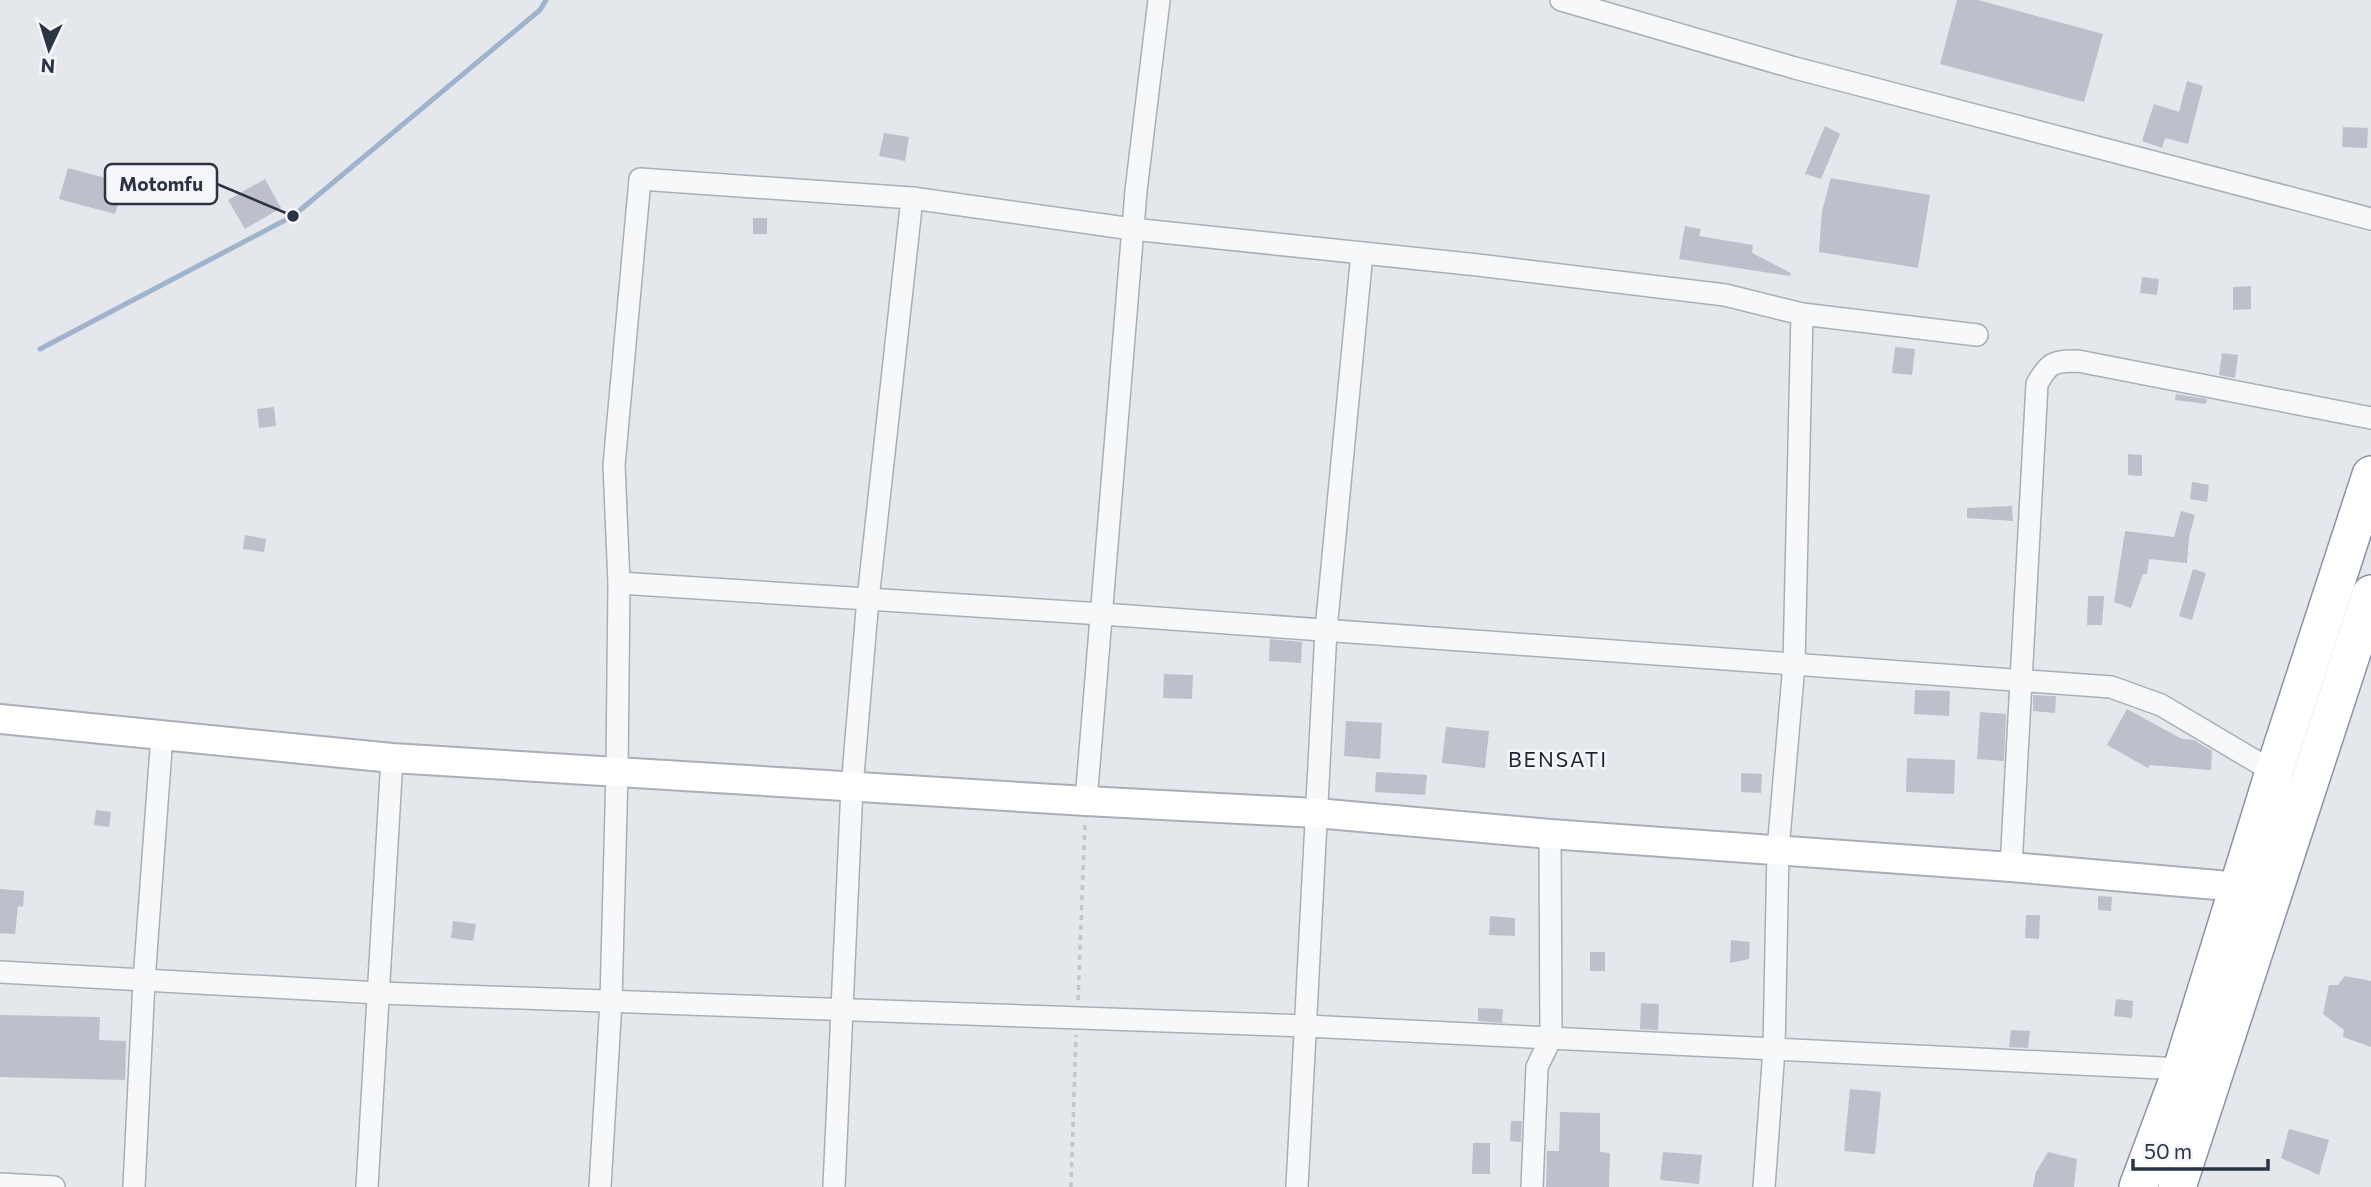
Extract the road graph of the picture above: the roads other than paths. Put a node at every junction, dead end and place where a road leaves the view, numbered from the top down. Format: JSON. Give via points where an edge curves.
{"nodes":[{"id":1,"x":1159,"y":0,"type":"edge"},
{"id":2,"x":1561,"y":0,"type":"edge"},
{"id":3,"x":912,"y":198,"type":"junction"},
{"id":4,"x":2371,"y":219,"type":"edge"},
{"id":5,"x":1132,"y":229,"type":"junction"},
{"id":6,"x":1362,"y":253,"type":"junction"},
{"id":7,"x":1802,"y":314,"type":"junction"},
{"id":8,"x":1977,"y":335,"type":"dead end"},
{"id":9,"x":2371,"y":418,"type":"edge"},
{"id":10,"x":2371,"y":475,"type":"edge"},
{"id":11,"x":619,"y":583,"type":"junction"},
{"id":12,"x":2371,"y":594,"type":"edge"},
{"id":13,"x":868,"y":599,"type":"junction"},
{"id":14,"x":1102,"y":614,"type":"junction"},
{"id":15,"x":1326,"y":630,"type":"junction"},
{"id":16,"x":1794,"y":664,"type":"junction"},
{"id":17,"x":2021,"y":681,"type":"junction"},
{"id":18,"x":0,"y":719,"type":"edge"},
{"id":19,"x":162,"y":735,"type":"junction"},
{"id":20,"x":392,"y":758,"type":"junction"},
{"id":21,"x":617,"y":772,"type":"junction"},
{"id":22,"x":2274,"y":772,"type":"junction"},
{"id":23,"x":852,"y":787,"type":"junction"},
{"id":24,"x":1086,"y":801,"type":"junction"},
{"id":25,"x":1315,"y":813,"type":"junction"},
{"id":26,"x":1550,"y":834,"type":"junction"},
{"id":27,"x":1778,"y":850,"type":"junction"},
{"id":28,"x":2011,"y":867,"type":"junction"},
{"id":29,"x":2240,"y":887,"type":"junction"},
{"id":30,"x":0,"y":972,"type":"edge"},
{"id":31,"x":144,"y":981,"type":"junction"},
{"id":32,"x":379,"y":993,"type":"junction"},
{"id":33,"x":611,"y":1001,"type":"junction"},
{"id":34,"x":844,"y":1009,"type":"junction"},
{"id":35,"x":1306,"y":1026,"type":"junction"},
{"id":36,"x":1550,"y":1038,"type":"junction"},
{"id":37,"x":1774,"y":1049,"type":"junction"},
{"id":38,"x":2182,"y":1069,"type":"junction"},
{"id":39,"x":0,"y":1184,"type":"edge"},
{"id":40,"x":54,"y":1187,"type":"edge"},
{"id":41,"x":135,"y":1187,"type":"edge"},
{"id":42,"x":367,"y":1187,"type":"edge"},
{"id":43,"x":600,"y":1187,"type":"edge"},
{"id":44,"x":834,"y":1187,"type":"edge"},
{"id":45,"x":1297,"y":1187,"type":"edge"},
{"id":46,"x":1532,"y":1187,"type":"edge"},
{"id":47,"x":1764,"y":1187,"type":"edge"},
{"id":48,"x":2138,"y":1187,"type":"edge"},
{"id":49,"x":2177,"y":1187,"type":"edge"}],
"edges":[{"from":1,"to":5,"type":"street"},
{"from":2,"to":4,"type":"street","via":[[1795,68]]},
{"from":3,"to":5,"type":"street"},
{"from":3,"to":11,"type":"street","via":[[640,179],[614,465]]},
{"from":3,"to":13,"type":"street"},
{"from":5,"to":6,"type":"street"},
{"from":5,"to":14,"type":"street"},
{"from":6,"to":7,"type":"street","via":[[1725,295]]},
{"from":6,"to":15,"type":"street"},
{"from":7,"to":8,"type":"street"},
{"from":7,"to":16,"type":"street"},
{"from":9,"to":17,"type":"street","via":[[2078,361],[2057,361],[2045,369],[2037,384]]},
{"from":10,"to":22,"type":"highway"},
{"from":11,"to":13,"type":"street"},
{"from":11,"to":21,"type":"street"},
{"from":12,"to":49,"type":"highway"},
{"from":13,"to":14,"type":"street"},
{"from":13,"to":23,"type":"street"},
{"from":14,"to":15,"type":"street"},
{"from":14,"to":24,"type":"street"},
{"from":15,"to":16,"type":"street"},
{"from":15,"to":25,"type":"street"},
{"from":16,"to":17,"type":"street"},
{"from":16,"to":27,"type":"street"},
{"from":17,"to":22,"type":"street","via":[[2111,687],[2161,705]]},
{"from":17,"to":28,"type":"street"},
{"from":18,"to":19,"type":"street"},
{"from":19,"to":20,"type":"street"},
{"from":19,"to":31,"type":"street"},
{"from":20,"to":21,"type":"street"},
{"from":20,"to":32,"type":"street"},
{"from":21,"to":23,"type":"street"},
{"from":21,"to":33,"type":"street"},
{"from":22,"to":29,"type":"highway"},
{"from":23,"to":24,"type":"street"},
{"from":23,"to":34,"type":"street"},
{"from":24,"to":25,"type":"street"},
{"from":25,"to":26,"type":"street"},
{"from":25,"to":35,"type":"street"},
{"from":26,"to":27,"type":"street"},
{"from":26,"to":36,"type":"street"},
{"from":27,"to":28,"type":"street"},
{"from":27,"to":37,"type":"street"},
{"from":28,"to":29,"type":"street"},
{"from":29,"to":38,"type":"highway"},
{"from":30,"to":31,"type":"street"},
{"from":31,"to":32,"type":"street"},
{"from":31,"to":41,"type":"street"},
{"from":32,"to":33,"type":"street"},
{"from":32,"to":42,"type":"street"},
{"from":33,"to":34,"type":"street"},
{"from":33,"to":43,"type":"street"},
{"from":34,"to":35,"type":"street"},
{"from":34,"to":44,"type":"street"},
{"from":35,"to":36,"type":"street"},
{"from":35,"to":45,"type":"street"},
{"from":36,"to":37,"type":"street"},
{"from":36,"to":46,"type":"street","via":[[1537,1067]]},
{"from":37,"to":38,"type":"street"},
{"from":37,"to":47,"type":"street"},
{"from":38,"to":48,"type":"highway"},
{"from":39,"to":40,"type":"street"}]}
